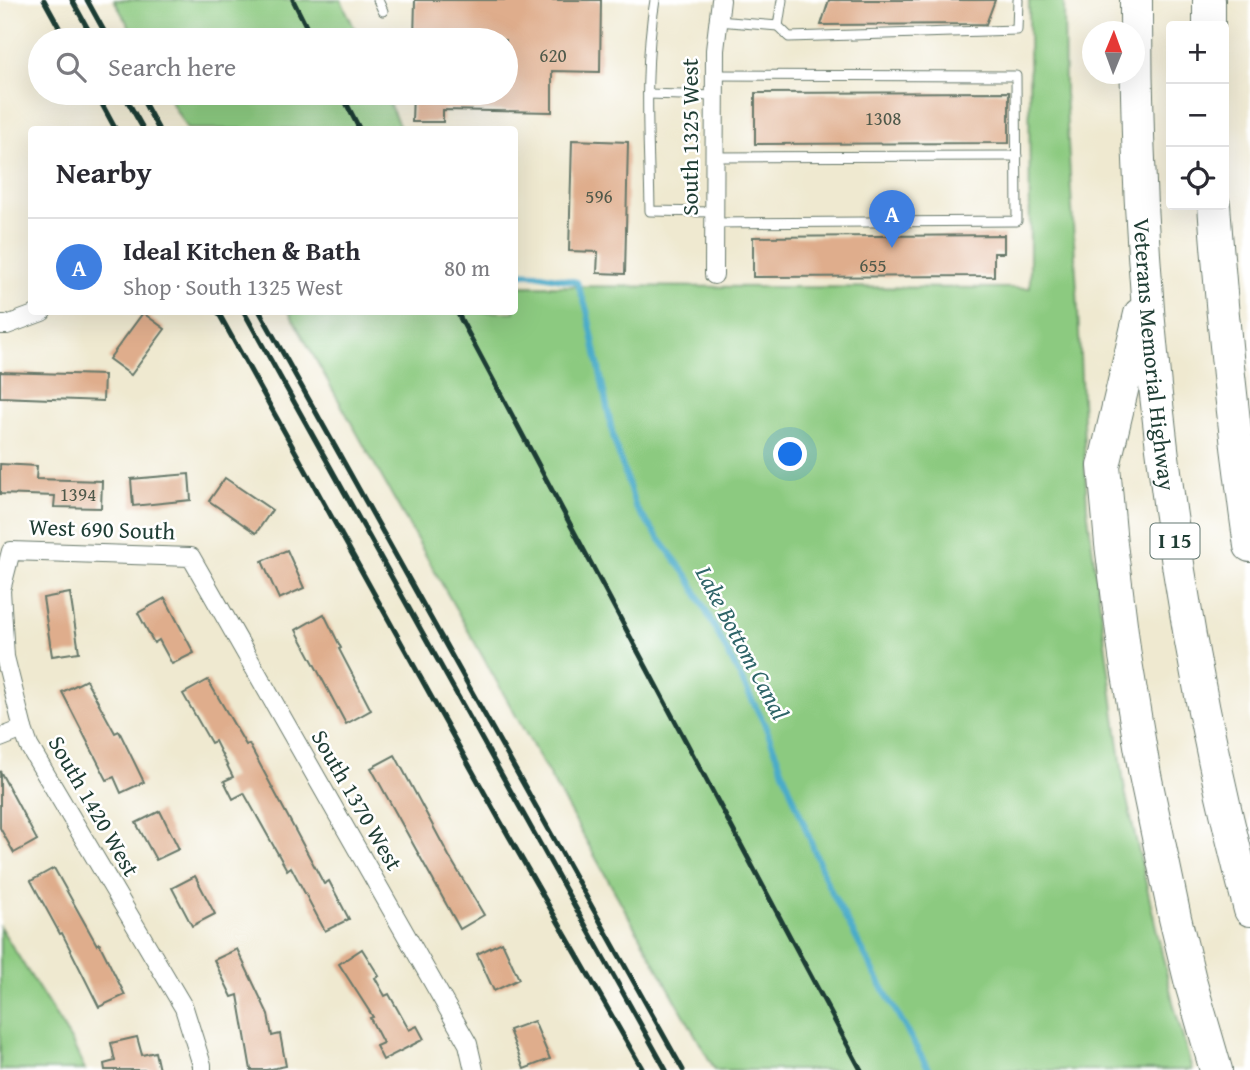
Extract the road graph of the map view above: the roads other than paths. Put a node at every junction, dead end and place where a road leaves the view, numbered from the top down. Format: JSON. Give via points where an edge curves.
{"nodes":[{"id":1,"x":378,"y":0,"type":"edge"},
{"id":2,"x":654,"y":0,"type":"edge"},
{"id":3,"x":721,"y":0,"type":"edge"},
{"id":4,"x":782,"y":0,"type":"edge"},
{"id":5,"x":1018,"y":0,"type":"edge"},
{"id":6,"x":1136,"y":0,"type":"edge"},
{"id":7,"x":1209,"y":0,"type":"edge"},
{"id":8,"x":383,"y":11,"type":"dead end"},
{"id":9,"x":718,"y":21,"type":"junction"},
{"id":10,"x":1209,"y":21,"type":"edge"},
{"id":11,"x":778,"y":26,"type":"junction"},
{"id":12,"x":715,"y":75,"type":"junction"},
{"id":13,"x":648,"y":94,"type":"junction"},
{"id":14,"x":715,"y":96,"type":"junction"},
{"id":15,"x":1017,"y":156,"type":"junction"},
{"id":16,"x":715,"y":158,"type":"junction"},
{"id":17,"x":1214,"y":210,"type":"edge"},
{"id":18,"x":714,"y":217,"type":"junction"},
{"id":19,"x":714,"y":275,"type":"dead end"},
{"id":20,"x":1146,"y":288,"type":"junction"},
{"id":21,"x":34,"y":315,"type":"edge"},
{"id":22,"x":0,"y":325,"type":"edge"},
{"id":23,"x":1250,"y":546,"type":"edge"},
{"id":24,"x":11,"y":551,"type":"joint"},
{"id":25,"x":191,"y":557,"type":"joint"},
{"id":26,"x":23,"y":729,"type":"junction"},
{"id":27,"x":0,"y":738,"type":"edge"},
{"id":28,"x":1250,"y":910,"type":"edge"},
{"id":29,"x":202,"y":1070,"type":"edge"},
{"id":30,"x":474,"y":1070,"type":"edge"},
{"id":31,"x":1216,"y":1070,"type":"edge"}],
"edges":[{"from":1,"to":8,"type":"lane"},
{"from":2,"to":13,"type":"lane"},
{"from":3,"to":9,"type":"street","name":"South 1325 West"},
{"from":4,"to":11,"type":"lane"},
{"from":5,"to":11,"type":"lane","via":[[1017,30],[789,37]]},
{"from":6,"to":20,"type":"highway","name":"Veterans Memorial Highway","number":"I 15"},
{"from":7,"to":10,"type":"highway"},
{"from":9,"to":11,"type":"lane"},
{"from":9,"to":12,"type":"street","name":"South 1325 West"},
{"from":12,"to":14,"type":"street","name":"South 1325 West"},
{"from":12,"to":15,"type":"lane","via":[[1016,76]]},
{"from":13,"to":14,"type":"lane"},
{"from":13,"to":18,"type":"lane","via":[[650,211]]},
{"from":14,"to":16,"type":"street","name":"South 1325 West"},
{"from":15,"to":16,"type":"lane"},
{"from":15,"to":18,"type":"lane","via":[[1017,220]]},
{"from":16,"to":18,"type":"street","name":"South 1325 West"},
{"from":17,"to":23,"type":"highway","via":[[1227,366]]},
{"from":18,"to":19,"type":"street","name":"South 1325 West"},
{"from":20,"to":28,"type":"highway","name":"Veterans Memorial Highway","number":"I 15","via":[[1182,589],[1221,791]]},
{"from":20,"to":31,"type":"highway","via":[[1104,466],[1145,775],[1175,918]]},
{"from":21,"to":22,"type":"street"},
{"from":24,"to":25,"type":"street","name":"West 690 South"},
{"from":24,"to":26,"type":"street","name":"South 1420 West","via":[[1,590],[5,657]]},
{"from":25,"to":30,"type":"street","name":"South 1370 West","via":[[468,1044]]},
{"from":26,"to":27,"type":"street"},
{"from":26,"to":29,"type":"street","name":"South 1420 West","via":[[184,1008]]}]}
